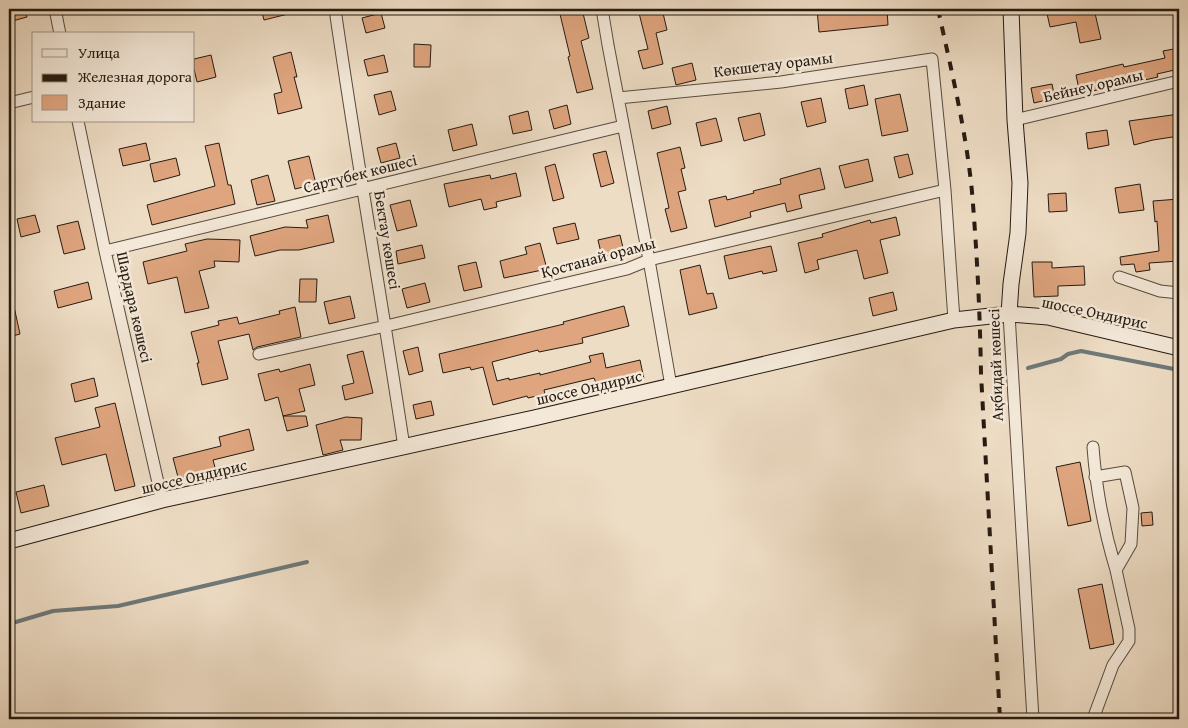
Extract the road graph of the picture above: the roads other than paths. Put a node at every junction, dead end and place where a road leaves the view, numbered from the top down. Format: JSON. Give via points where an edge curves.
{"nodes":[{"id":1,"x":55,"y":9,"type":"edge"},
{"id":2,"x":335,"y":9,"type":"edge"},
{"id":3,"x":602,"y":9,"type":"edge"},
{"id":4,"x":1011,"y":9,"type":"edge"},
{"id":5,"x":60,"y":32,"type":"edge"},
{"id":6,"x":1179,"y":81,"type":"edge"},
{"id":7,"x":32,"y":97,"type":"edge"},
{"id":8,"x":618,"y":98,"type":"junction"},
{"id":9,"x":9,"y":103,"type":"edge"},
{"id":10,"x":1015,"y":120,"type":"junction"},
{"id":11,"x":78,"y":122,"type":"edge"},
{"id":12,"x":623,"y":126,"type":"junction"},
{"id":13,"x":363,"y":189,"type":"junction"},
{"id":14,"x":945,"y":190,"type":"junction"},
{"id":15,"x":105,"y":251,"type":"junction"},
{"id":16,"x":649,"y":260,"type":"junction"},
{"id":17,"x":1119,"y":277,"type":"dead end"},
{"id":18,"x":1179,"y":293,"type":"edge"},
{"id":19,"x":1009,"y":314,"type":"junction"},
{"id":20,"x":954,"y":320,"type":"junction"},
{"id":21,"x":386,"y":326,"type":"junction"},
{"id":22,"x":1179,"y":348,"type":"edge"},
{"id":23,"x":259,"y":354,"type":"dead end"},
{"id":24,"x":671,"y":386,"type":"junction"},
{"id":25,"x":404,"y":447,"type":"junction"},
{"id":26,"x":1093,"y":447,"type":"dead end"},
{"id":27,"x":1095,"y":477,"type":"junction"},
{"id":28,"x":162,"y":500,"type":"junction"},
{"id":29,"x":10,"y":537,"type":"edge"},
{"id":30,"x":1116,"y":570,"type":"junction"},
{"id":31,"x":1033,"y":719,"type":"edge"},
{"id":32,"x":1093,"y":719,"type":"edge"}],
"edges":[{"from":1,"to":5,"type":"street"},
{"from":2,"to":13,"type":"street","name":"Бектау көшесі"},
{"from":3,"to":8,"type":"street"},
{"from":4,"to":10,"type":"main road","name":"Ақбидай көшесі"},
{"from":6,"to":10,"type":"street","name":"Бейнеу орамы"},
{"from":7,"to":9,"type":"street"},
{"from":8,"to":12,"type":"street"},
{"from":8,"to":14,"type":"street","name":"Көкшетау орамы","via":[[780,82],[932,59]]},
{"from":10,"to":19,"type":"main road","name":"Ақбидай көшесі","via":[[1020,183]]},
{"from":11,"to":15,"type":"street","name":"Шардара көшесі"},
{"from":12,"to":13,"type":"street","name":"Сартүбек көшесі"},
{"from":12,"to":16,"type":"street"},
{"from":13,"to":15,"type":"street","name":"Сартүбек көшесі"},
{"from":13,"to":21,"type":"street","name":"Бектау көшесі"},
{"from":14,"to":16,"type":"street","name":"Қостанай орамы"},
{"from":14,"to":20,"type":"street"},
{"from":15,"to":28,"type":"street","name":"Шардара көшесі"},
{"from":16,"to":21,"type":"street","name":"Қостанай орамы","via":[[627,269]]},
{"from":16,"to":24,"type":"street"},
{"from":17,"to":18,"type":"street","via":[[1160,292]]},
{"from":19,"to":20,"type":"main road","name":"шоссе Ондирис"},
{"from":19,"to":22,"type":"main road","name":"шоссе Ондирис","via":[[1048,317]]},
{"from":19,"to":31,"type":"street","name":"Ақбидай көшесі"},
{"from":20,"to":24,"type":"main road","name":"шоссе Ондирис"},
{"from":21,"to":23,"type":"street","name":"Қостанай орамы"},
{"from":21,"to":25,"type":"street","name":"Бектау көшесі"},
{"from":24,"to":25,"type":"main road","name":"шоссе Ондирис"},
{"from":25,"to":28,"type":"main road","name":"шоссе Ондирис"},
{"from":26,"to":27,"type":"street"},
{"from":27,"to":30,"type":"street"},
{"from":27,"to":30,"type":"street","via":[[1125,472],[1133,508],[1131,544]]},
{"from":28,"to":29,"type":"main road","name":"шоссе Ондирис"},
{"from":30,"to":32,"type":"street","via":[[1129,641],[1113,666]]}]}
